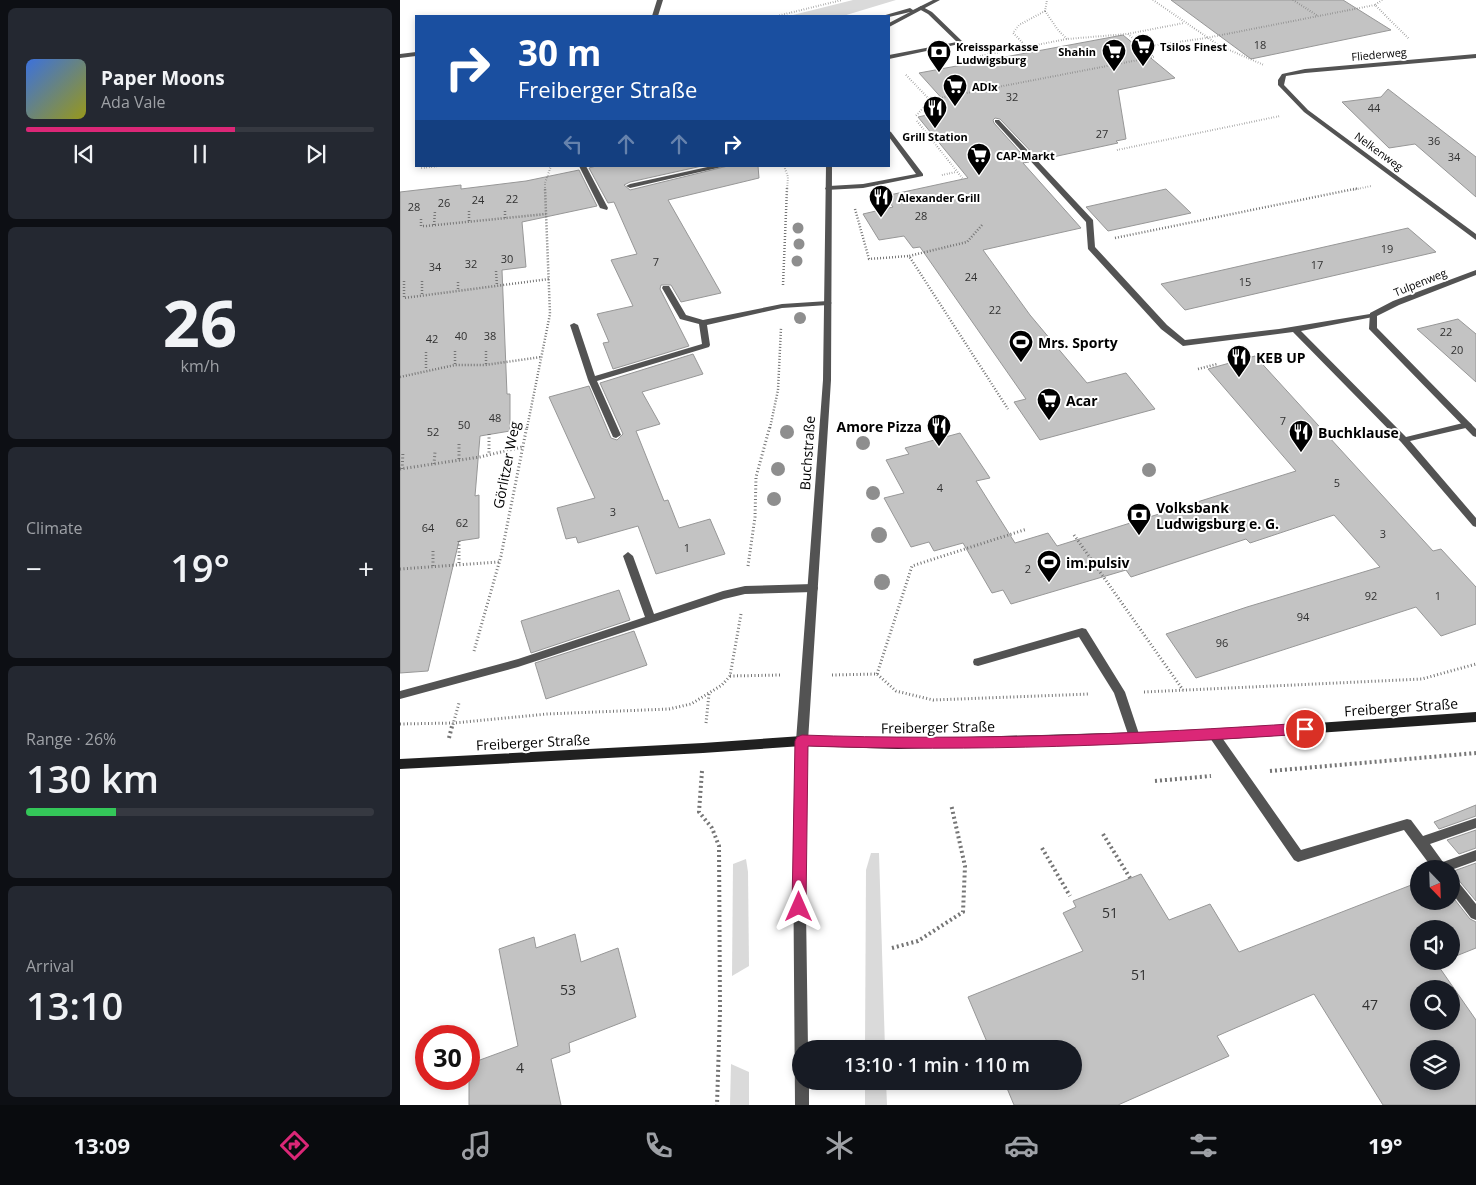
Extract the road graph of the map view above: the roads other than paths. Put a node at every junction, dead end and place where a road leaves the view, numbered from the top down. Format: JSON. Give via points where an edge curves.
{"nodes":[{"id":1,"x":660,"y":0,"type":"edge"},
{"id":2,"x":937,"y":0,"type":"edge"},
{"id":3,"x":920,"y":8,"type":"junction"},
{"id":4,"x":655,"y":15,"type":"edge"},
{"id":5,"x":889,"y":15,"type":"edge"},
{"id":6,"x":890,"y":24,"type":"edge"},
{"id":7,"x":415,"y":54,"type":"edge"},
{"id":8,"x":400,"y":56,"type":"edge"},
{"id":9,"x":1476,"y":56,"type":"edge"},
{"id":10,"x":890,"y":57,"type":"edge"},
{"id":11,"x":1284,"y":75,"type":"joint"},
{"id":12,"x":997,"y":121,"type":"dead end"},
{"id":13,"x":890,"y":134,"type":"edge"},
{"id":14,"x":583,"y":167,"type":"edge"},
{"id":15,"x":718,"y":167,"type":"edge"},
{"id":16,"x":829,"y":167,"type":"edge"},
{"id":17,"x":630,"y":186,"type":"dead end"},
{"id":18,"x":829,"y":188,"type":"junction"},
{"id":19,"x":604,"y":208,"type":"dead end"},
{"id":20,"x":1476,"y":238,"type":"edge"},
{"id":21,"x":1476,"y":272,"type":"edge"},
{"id":22,"x":666,"y":288,"type":"dead end"},
{"id":23,"x":828,"y":303,"type":"junction"},
{"id":24,"x":1374,"y":315,"type":"junction"},
{"id":25,"x":703,"y":323,"type":"junction"},
{"id":26,"x":574,"y":325,"type":"dead end"},
{"id":27,"x":1297,"y":330,"type":"junction"},
{"id":28,"x":592,"y":380,"type":"junction"},
{"id":29,"x":1467,"y":425,"type":"junction"},
{"id":30,"x":1476,"y":434,"type":"edge"},
{"id":31,"x":616,"y":435,"type":"dead end"},
{"id":32,"x":1404,"y":440,"type":"junction"},
{"id":33,"x":1476,"y":524,"type":"edge"},
{"id":34,"x":628,"y":556,"type":"dead end"},
{"id":35,"x":814,"y":588,"type":"junction"},
{"id":36,"x":651,"y":619,"type":"junction"},
{"id":37,"x":978,"y":662,"type":"dead end"},
{"id":38,"x":400,"y":695,"type":"edge"},
{"id":39,"x":1476,"y":718,"type":"edge"},
{"id":40,"x":1214,"y":734,"type":"junction"},
{"id":41,"x":1134,"y":737,"type":"junction"},
{"id":42,"x":802,"y":741,"type":"junction"},
{"id":43,"x":400,"y":764,"type":"edge"},
{"id":44,"x":1476,"y":823,"type":"edge"},
{"id":45,"x":1421,"y":842,"type":"junction"},
{"id":46,"x":1476,"y":855,"type":"edge"},
{"id":47,"x":1434,"y":860,"type":"edge"},
{"id":48,"x":1460,"y":861,"type":"edge"},
{"id":49,"x":1460,"y":894,"type":"edge"},
{"id":50,"x":1476,"y":914,"type":"edge"},
{"id":51,"x":802,"y":1105,"type":"edge"}],
"edges":[{"from":1,"to":4,"type":"street"},
{"from":2,"to":3,"type":"street"},
{"from":3,"to":5,"type":"street"},
{"from":3,"to":6,"type":"street"},
{"from":3,"to":10,"type":"street","via":[[930,13],[960,43]]},
{"from":7,"to":8,"type":"street"},
{"from":9,"to":11,"type":"street","name":"Fliederweg"},
{"from":11,"to":20,"type":"street","name":"Nelkenweg","via":[[1281,85],[1306,111]]},
{"from":12,"to":27,"type":"street","name":"Tulpenweg","via":[[1090,222],[1091,247],[1164,327],[1183,343]]},
{"from":13,"to":18,"type":"street","via":[[921,175],[863,186]]},
{"from":14,"to":19,"type":"street"},
{"from":15,"to":17,"type":"street"},
{"from":16,"to":18,"type":"street","name":"Buchstraße"},
{"from":18,"to":23,"type":"street","name":"Buchstraße"},
{"from":21,"to":24,"type":"street","name":"Tulpenweg","via":[[1396,303]]},
{"from":22,"to":25,"type":"street","via":[[683,317]]},
{"from":23,"to":25,"type":"street","via":[[782,306]]},
{"from":23,"to":35,"type":"street","name":"Buchstraße","via":[[827,380]]},
{"from":24,"to":27,"type":"street","name":"Tulpenweg"},
{"from":24,"to":29,"type":"street","via":[[1373,329]]},
{"from":25,"to":28,"type":"street","via":[[706,345]]},
{"from":26,"to":28,"type":"street"},
{"from":27,"to":32,"type":"street"},
{"from":28,"to":31,"type":"street"},
{"from":29,"to":30,"type":"street"},
{"from":29,"to":32,"type":"street"},
{"from":32,"to":33,"type":"street"},
{"from":34,"to":36,"type":"street"},
{"from":35,"to":36,"type":"street","via":[[745,590]]},
{"from":35,"to":42,"type":"street","name":"Buchstraße"},
{"from":36,"to":38,"type":"street","via":[[518,663]]},
{"from":37,"to":41,"type":"street","via":[[1082,632],[1119,692]]},
{"from":39,"to":40,"type":"main road","name":"Freiberger Straße"},
{"from":40,"to":41,"type":"main road","name":"Freiberger Straße"},
{"from":40,"to":45,"type":"street","via":[[1298,856],[1407,824]]},
{"from":41,"to":42,"type":"main road","name":"Freiberger Straße","via":[[898,744]]},
{"from":42,"to":43,"type":"main road","name":"Freiberger Straße"},
{"from":42,"to":51,"type":"street","name":"Buchstraße","via":[[799,840]]},
{"from":44,"to":45,"type":"street"},
{"from":45,"to":47,"type":"street"},
{"from":46,"to":48,"type":"street"},
{"from":49,"to":50,"type":"street"}]}
